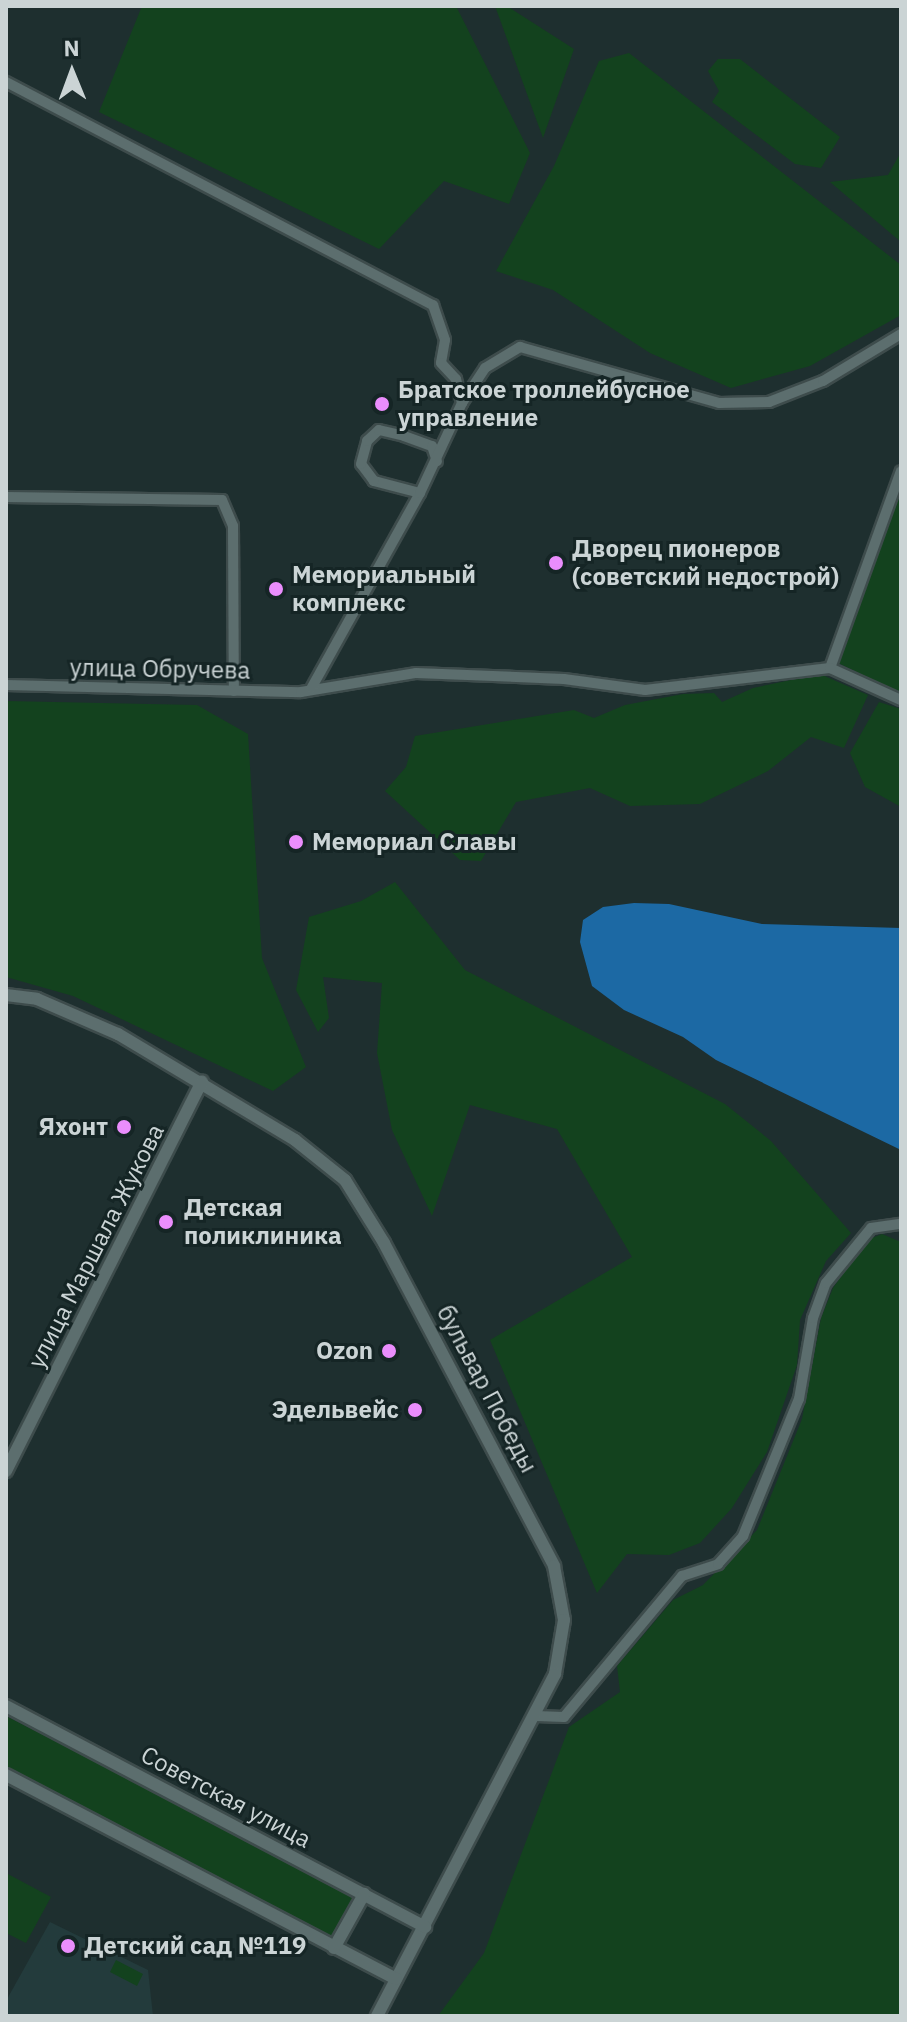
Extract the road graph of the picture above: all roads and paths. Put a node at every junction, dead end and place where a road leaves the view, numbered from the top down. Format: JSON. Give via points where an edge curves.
{"nodes":[{"id":1,"x":6,"y":82,"type":"edge"},
{"id":2,"x":901,"y":334,"type":"edge"},
{"id":3,"x":462,"y":403,"type":"junction"},
{"id":4,"x":437,"y":461,"type":"junction"},
{"id":5,"x":901,"y":471,"type":"edge"},
{"id":6,"x":420,"y":493,"type":"junction"},
{"id":7,"x":6,"y":497,"type":"edge"},
{"id":8,"x":830,"y":668,"type":"junction"},
{"id":9,"x":6,"y":685,"type":"edge"},
{"id":10,"x":312,"y":687,"type":"junction"},
{"id":11,"x":234,"y":691,"type":"junction"},
{"id":12,"x":901,"y":700,"type":"edge"},
{"id":13,"x":6,"y":995,"type":"edge"},
{"id":14,"x":202,"y":1082,"type":"junction"},
{"id":15,"x":901,"y":1224,"type":"edge"},
{"id":16,"x":6,"y":1471,"type":"edge"},
{"id":17,"x":6,"y":1706,"type":"edge"},
{"id":18,"x":536,"y":1716,"type":"junction"},
{"id":19,"x":6,"y":1775,"type":"edge"},
{"id":20,"x":364,"y":1894,"type":"junction"},
{"id":21,"x":425,"y":1927,"type":"junction"},
{"id":22,"x":334,"y":1948,"type":"junction"},
{"id":23,"x":396,"y":1979,"type":"junction"},
{"id":24,"x":377,"y":2016,"type":"edge"}],
"edges":[{"from":1,"to":3,"type":"street","via":[[433,305],[445,340],[441,363],[456,379]]},
{"from":2,"to":3,"type":"street","via":[[823,381],[769,402],[719,403],[520,347],[485,368]]},
{"from":3,"to":4,"type":"street"},
{"from":4,"to":6,"type":"street"},
{"from":4,"to":6,"type":"street","via":[[432,446],[404,436],[379,430],[367,441],[361,464],[374,481]]},
{"from":5,"to":8,"type":"street"},
{"from":6,"to":10,"type":"street"},
{"from":7,"to":11,"type":"street","via":[[222,500],[233,526]]},
{"from":8,"to":10,"type":"street","name":"улица Обручева","via":[[645,690],[564,679],[416,673]]},
{"from":8,"to":12,"type":"street"},
{"from":9,"to":11,"type":"street","name":"улица Обручева"},
{"from":10,"to":11,"type":"street","name":"улица Обручева","via":[[301,692]]},
{"from":13,"to":14,"type":"street","name":"бульвар Победы","via":[[37,999],[118,1034]]},
{"from":14,"to":16,"type":"street","name":"улица Маршала Жукова"},
{"from":14,"to":18,"type":"street","name":"бульвар Победы","via":[[295,1140],[345,1180],[375,1226],[544,1541],[564,1620],[555,1674]]},
{"from":15,"to":18,"type":"street","via":[[871,1228],[826,1283],[813,1318],[799,1399],[743,1536],[718,1564],[682,1576],[564,1717]]},
{"from":17,"to":20,"type":"street","name":"Советская улица"},
{"from":18,"to":21,"type":"street","name":"бульвар Победы"},
{"from":19,"to":22,"type":"street"},
{"from":20,"to":21,"type":"street","name":"Советская улица"},
{"from":20,"to":22,"type":"street"},
{"from":21,"to":23,"type":"street","name":"бульвар Победы"},
{"from":22,"to":23,"type":"street"},
{"from":23,"to":24,"type":"street","name":"бульвар Победы"}]}
